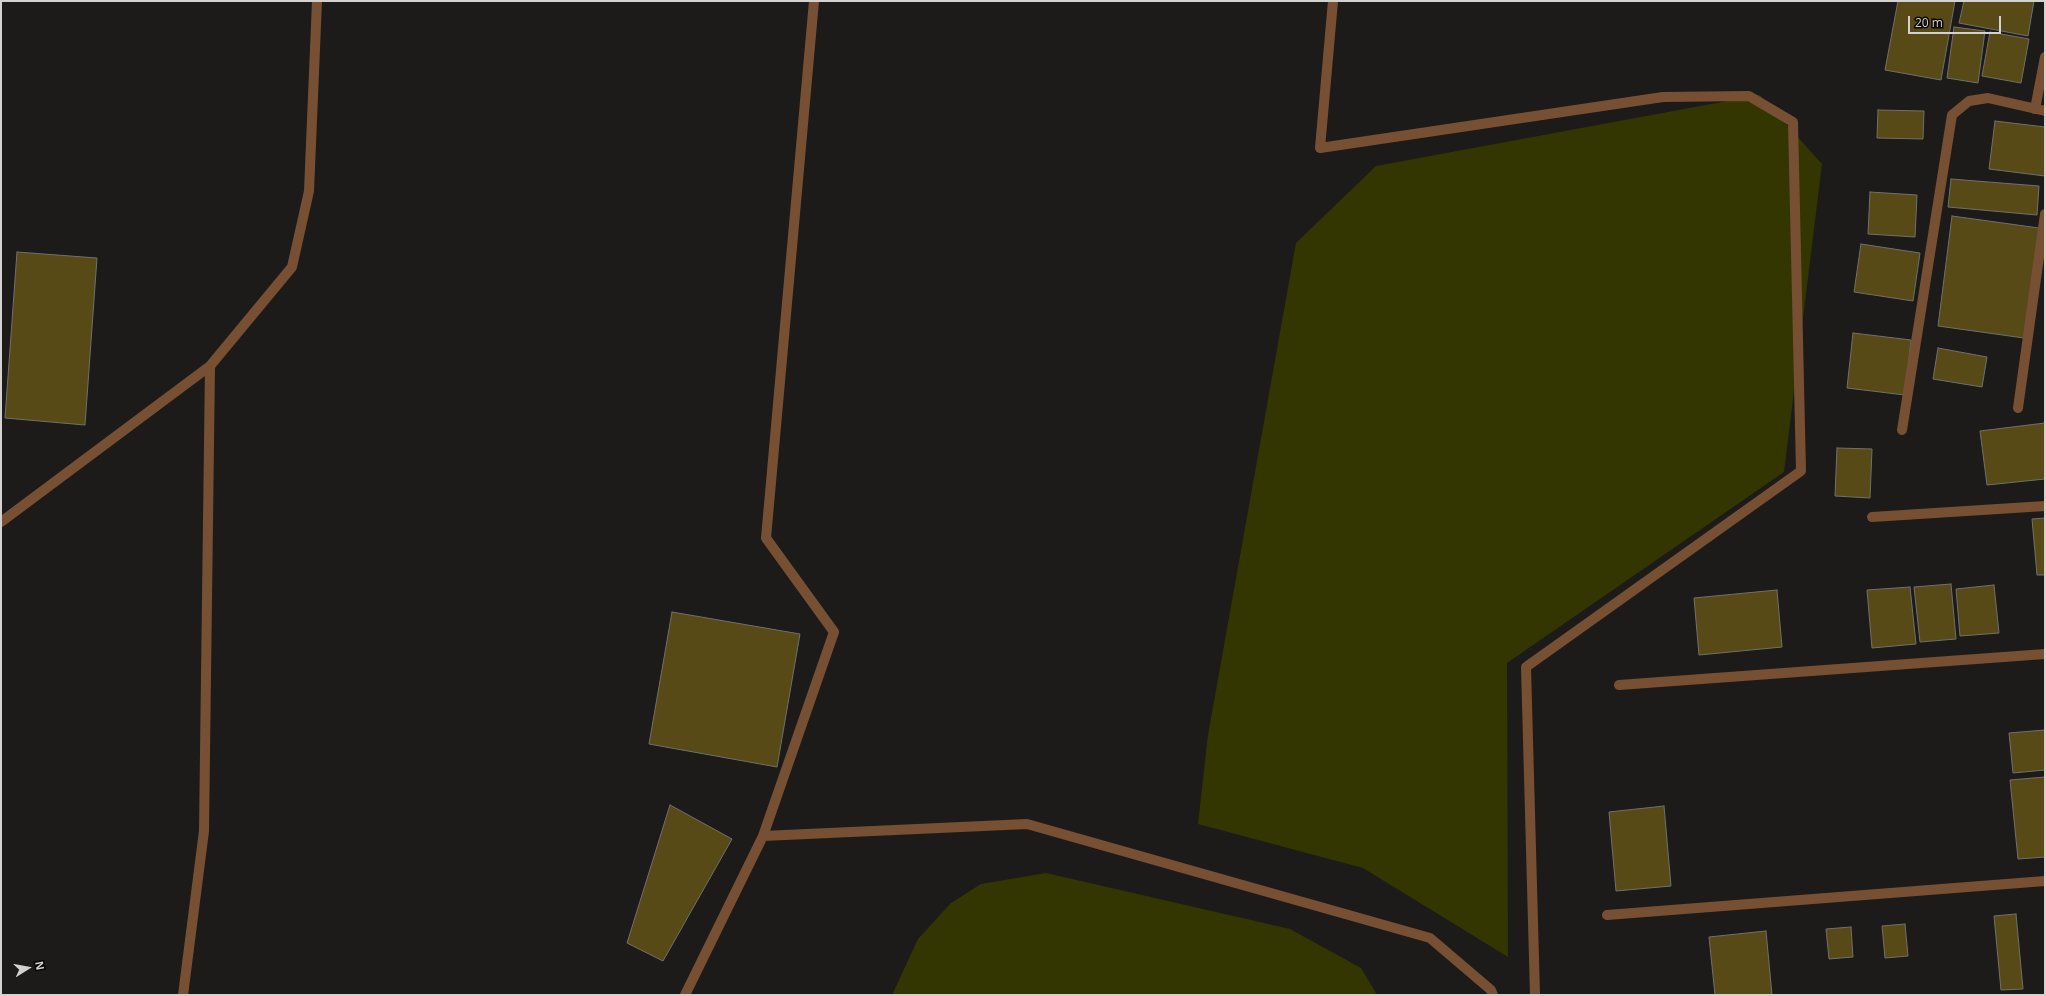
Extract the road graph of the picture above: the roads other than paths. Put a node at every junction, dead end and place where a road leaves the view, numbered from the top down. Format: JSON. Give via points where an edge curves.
{"nodes":[{"id":1,"x":317,"y":1,"type":"edge"},
{"id":2,"x":814,"y":1,"type":"edge"},
{"id":3,"x":1333,"y":1,"type":"edge"},
{"id":4,"x":2045,"y":58,"type":"edge"},
{"id":5,"x":2040,"y":110,"type":"edge"},
{"id":6,"x":2045,"y":214,"type":"edge"},
{"id":7,"x":210,"y":366,"type":"junction"},
{"id":8,"x":2018,"y":408,"type":"dead end"},
{"id":9,"x":1902,"y":430,"type":"dead end"},
{"id":10,"x":2045,"y":506,"type":"edge"},
{"id":11,"x":1872,"y":517,"type":"dead end"},
{"id":12,"x":1,"y":522,"type":"edge"},
{"id":13,"x":2045,"y":654,"type":"edge"},
{"id":14,"x":1619,"y":685,"type":"dead end"},
{"id":15,"x":762,"y":836,"type":"junction"},
{"id":16,"x":2045,"y":881,"type":"edge"},
{"id":17,"x":1607,"y":915,"type":"dead end"},
{"id":18,"x":183,"y":995,"type":"edge"},
{"id":19,"x":685,"y":995,"type":"edge"},
{"id":20,"x":1493,"y":995,"type":"edge"},
{"id":21,"x":1535,"y":995,"type":"edge"}],
"edges":[{"from":1,"to":7,"type":"street","via":[[309,191],[292,266]]},
{"from":2,"to":15,"type":"street","via":[[766,538],[834,632]]},
{"from":3,"to":21,"type":"street","via":[[1320,148],[1664,97],[1749,96],[1793,122],[1801,471],[1526,667]]},
{"from":4,"to":5,"type":"street"},
{"from":5,"to":9,"type":"street","via":[[1988,98],[1969,101],[1952,115]]},
{"from":6,"to":8,"type":"street"},
{"from":7,"to":12,"type":"street"},
{"from":7,"to":18,"type":"street","via":[[204,831]]},
{"from":10,"to":11,"type":"street"},
{"from":13,"to":14,"type":"street"},
{"from":15,"to":19,"type":"street"},
{"from":15,"to":20,"type":"street","via":[[1026,824],[1430,938],[1491,990]]},
{"from":16,"to":17,"type":"street"}]}
